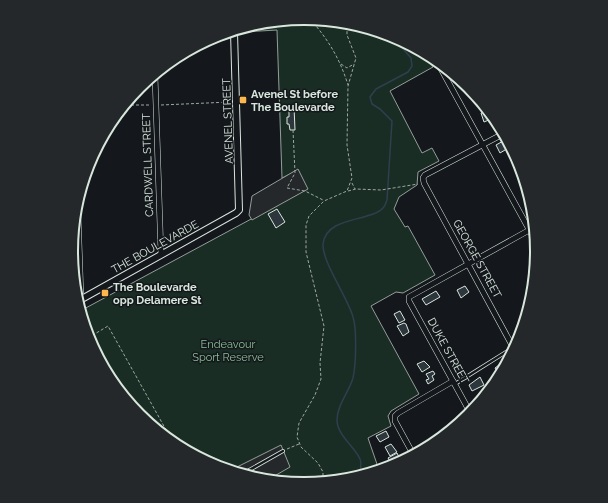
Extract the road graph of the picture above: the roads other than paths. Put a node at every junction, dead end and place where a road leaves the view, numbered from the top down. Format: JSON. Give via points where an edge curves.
{"nodes":[{"id":1,"x":234,"y":36,"type":"edge"},
{"id":2,"x":443,"y":73,"type":"edge"},
{"id":3,"x":155,"y":81,"type":"edge"},
{"id":4,"x":498,"y":135,"type":"edge"},
{"id":5,"x":483,"y":144,"type":"junction"},
{"id":6,"x":239,"y":210,"type":"joint"},
{"id":7,"x":529,"y":226,"type":"edge"},
{"id":8,"x":79,"y":229,"type":"edge"},
{"id":9,"x":530,"y":230,"type":"edge"},
{"id":10,"x":161,"y":255,"type":"junction"},
{"id":11,"x":468,"y":264,"type":"junction"},
{"id":12,"x":81,"y":289,"type":"edge"},
{"id":13,"x":83,"y":299,"type":"edge"},
{"id":14,"x":511,"y":343,"type":"edge"},
{"id":15,"x":507,"y":352,"type":"edge"},
{"id":16,"x":454,"y":383,"type":"junction"},
{"id":17,"x":468,"y":408,"type":"edge"},
{"id":18,"x":283,"y":451,"type":"road end"},
{"id":19,"x":411,"y":451,"type":"edge"},
{"id":20,"x":248,"y":471,"type":"edge"}],
"edges":[{"from":1,"to":6,"type":"street","name":"AVENEL STREET"},
{"from":2,"to":5,"type":"street"},
{"from":3,"to":10,"type":"street","name":"CARDWELL STREET"},
{"from":4,"to":5,"type":"street"},
{"from":5,"to":7,"type":"street"},
{"from":5,"to":11,"type":"street","name":"GEORGE STREET","via":[[426,175],[423,180]]},
{"from":6,"to":10,"type":"street","name":"THE BOULEVARDE"},
{"from":8,"to":12,"type":"street"},
{"from":9,"to":11,"type":"street"},
{"from":10,"to":13,"type":"street","name":"THE BOULEVARDE"},
{"from":11,"to":14,"type":"street","name":"GEORGE STREET"},
{"from":11,"to":16,"type":"street","name":"DUKE STREET","via":[[409,297]]},
{"from":15,"to":16,"type":"lane"},
{"from":16,"to":17,"type":"street","name":"DUKE STREET"},
{"from":16,"to":19,"type":"street","via":[[395,416],[395,421]]},
{"from":18,"to":20,"type":"lane"}]}
